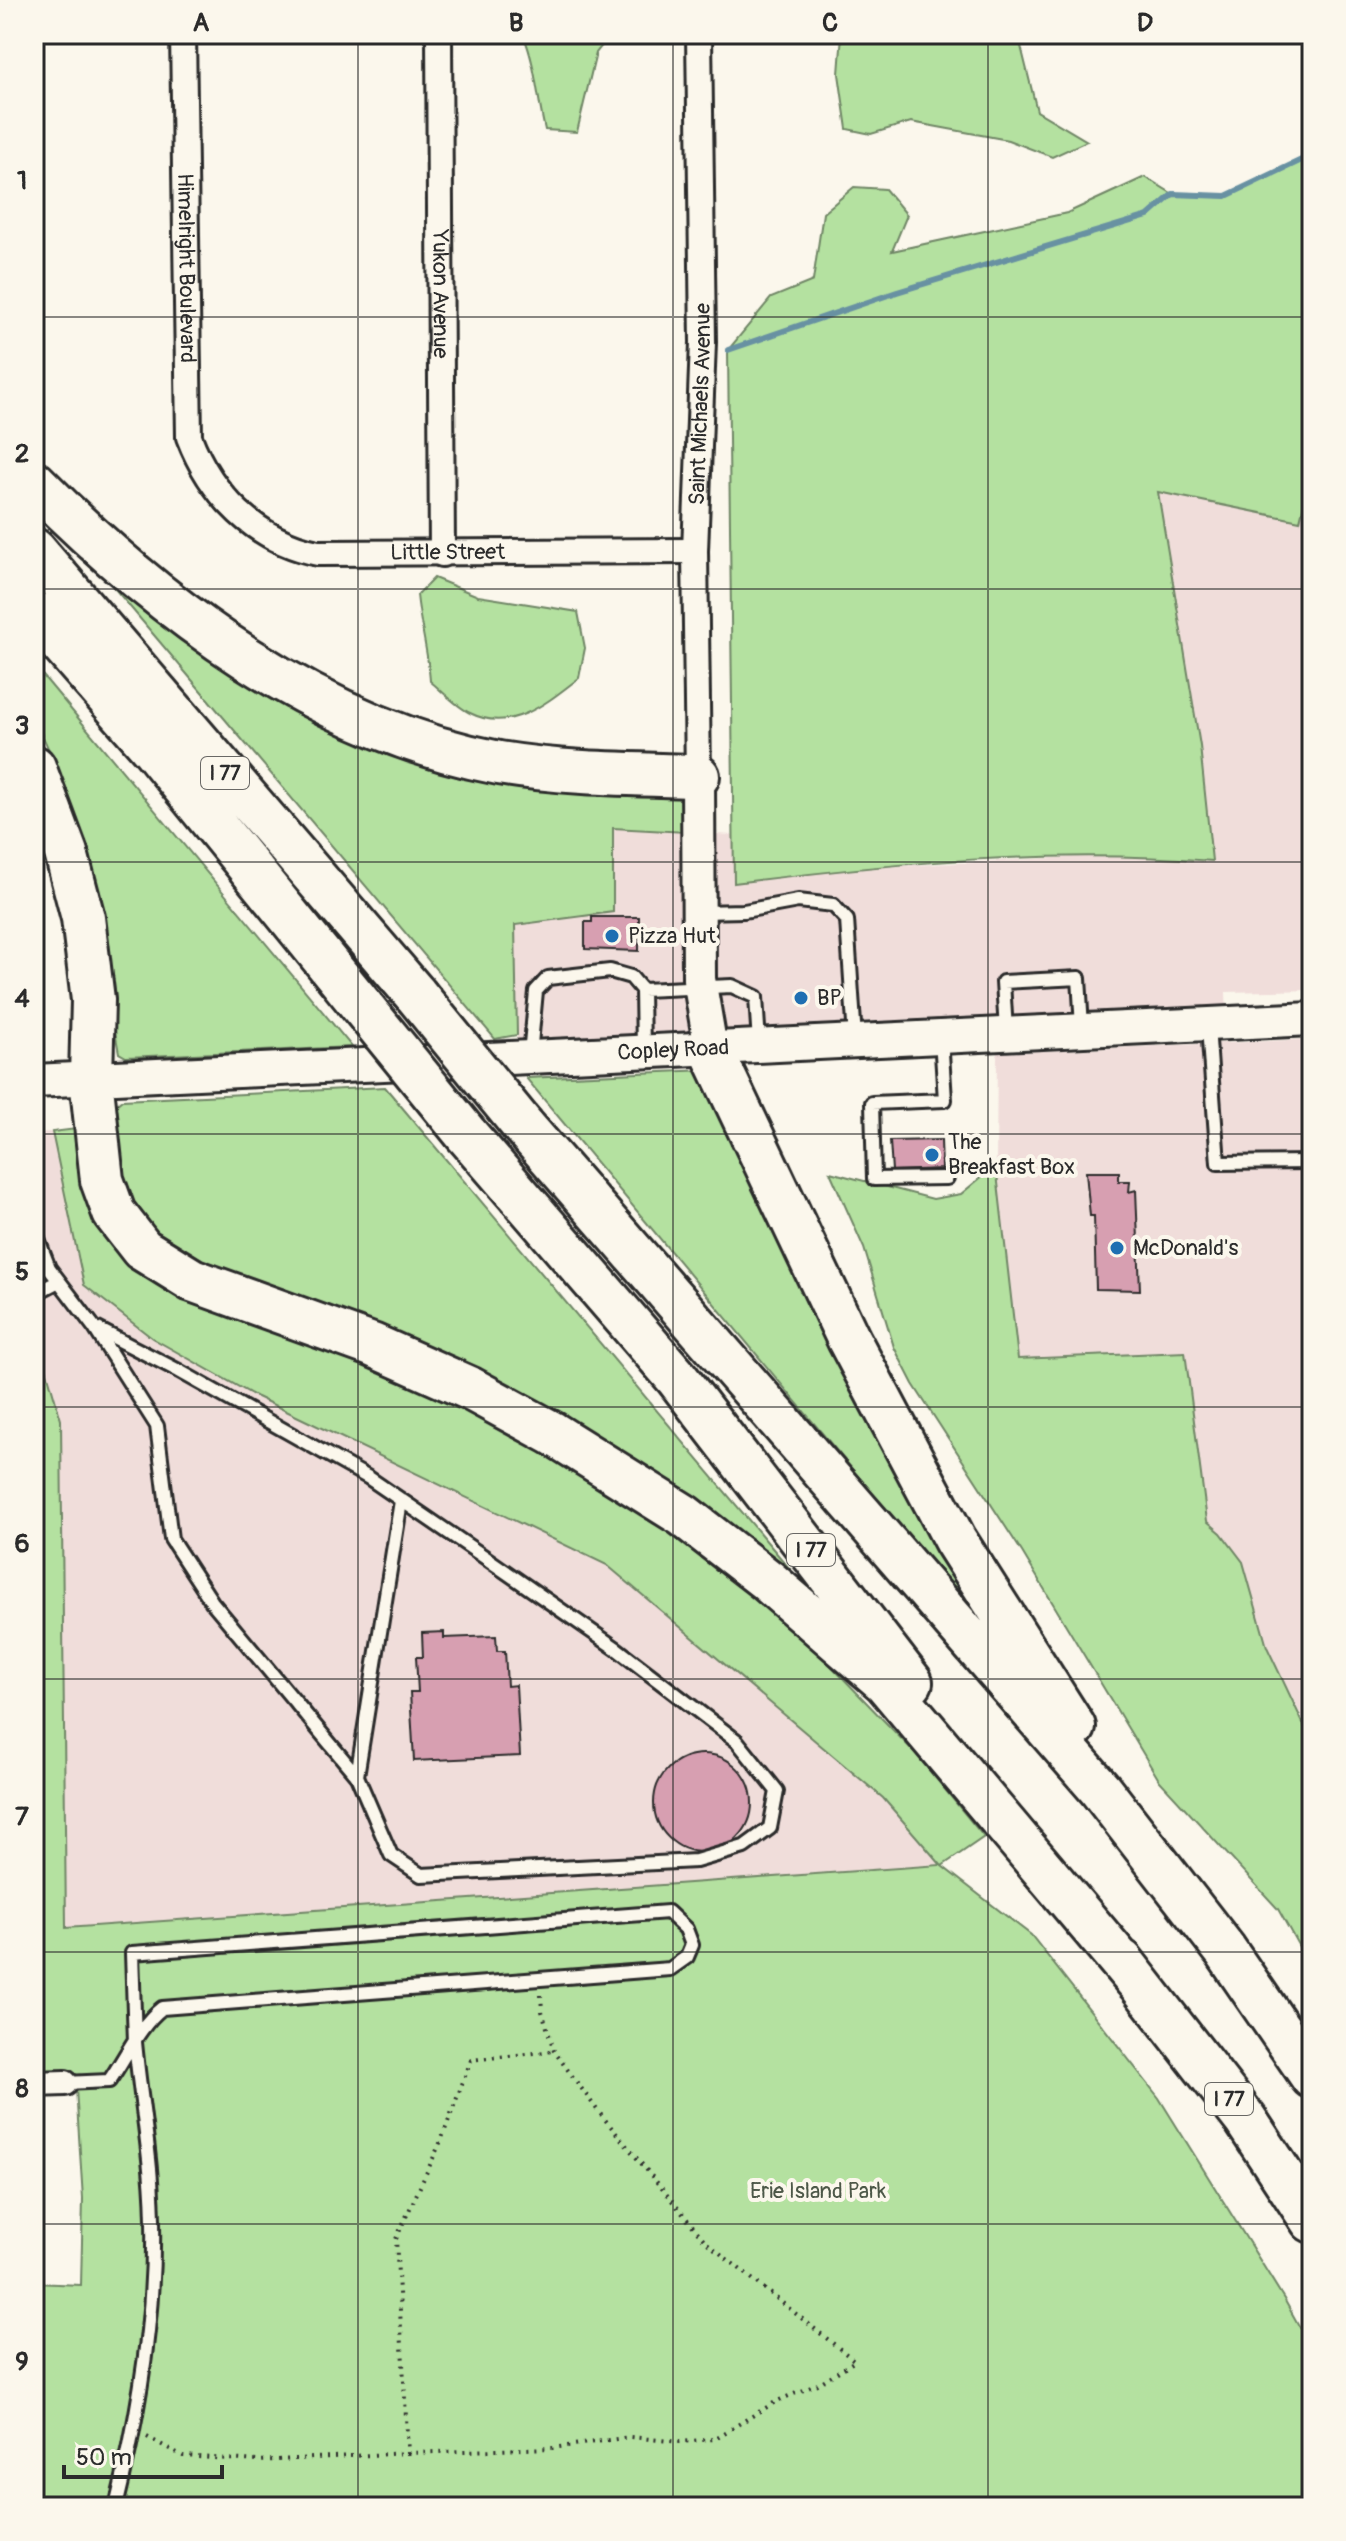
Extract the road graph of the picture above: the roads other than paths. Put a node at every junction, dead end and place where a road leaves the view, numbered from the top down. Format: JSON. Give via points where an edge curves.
{"nodes":[{"id":1,"x":183,"y":34,"type":"edge"},
{"id":2,"x":439,"y":34,"type":"edge"},
{"id":3,"x":699,"y":34,"type":"edge"},
{"id":4,"x":34,"y":482,"type":"edge"},
{"id":5,"x":219,"y":493,"type":"joint"},
{"id":6,"x":34,"y":550,"type":"edge"},
{"id":7,"x":695,"y":551,"type":"junction"},
{"id":8,"x":442,"y":554,"type":"junction"},
{"id":9,"x":34,"y":613,"type":"edge"},
{"id":10,"x":34,"y":767,"type":"edge"},
{"id":11,"x":698,"y":776,"type":"junction"},
{"id":12,"x":698,"y":912,"type":"junction"},
{"id":13,"x":700,"y":986,"type":"junction"},
{"id":14,"x":642,"y":990,"type":"junction"},
{"id":15,"x":1312,"y":1019,"type":"edge"},
{"id":16,"x":1208,"y":1024,"type":"junction"},
{"id":17,"x":1083,"y":1030,"type":"junction"},
{"id":18,"x":1006,"y":1034,"type":"junction"},
{"id":19,"x":941,"y":1038,"type":"junction"},
{"id":20,"x":856,"y":1042,"type":"junction"},
{"id":21,"x":759,"y":1047,"type":"junction"},
{"id":22,"x":711,"y":1049,"type":"junction"},
{"id":23,"x":643,"y":1053,"type":"junction"},
{"id":24,"x":529,"y":1058,"type":"junction"},
{"id":25,"x":91,"y":1078,"type":"junction"},
{"id":26,"x":34,"y":1081,"type":"edge"},
{"id":27,"x":1312,"y":1162,"type":"edge"},
{"id":28,"x":947,"y":1178,"type":"dead end"},
{"id":29,"x":34,"y":1229,"type":"edge"},
{"id":30,"x":59,"y":1281,"type":"junction"},
{"id":31,"x":34,"y":1294,"type":"edge"},
{"id":32,"x":94,"y":1327,"type":"junction"},
{"id":33,"x":401,"y":1501,"type":"junction"},
{"id":34,"x":357,"y":1776,"type":"junction"},
{"id":35,"x":1165,"y":1869,"type":"junction"},
{"id":36,"x":1138,"y":1982,"type":"junction"},
{"id":37,"x":135,"y":2042,"type":"junction"},
{"id":38,"x":1312,"y":2077,"type":"edge"},
{"id":39,"x":65,"y":2083,"type":"joint"},
{"id":40,"x":34,"y":2084,"type":"edge"},
{"id":41,"x":1312,"y":2221,"type":"edge"},
{"id":42,"x":116,"y":2507,"type":"edge"}],
"edges":[{"from":1,"to":5,"type":"street","name":"Himelright Boulevard","via":[[189,437],[200,467]]},
{"from":2,"to":8,"type":"street","name":"Yukon Avenue"},
{"from":3,"to":7,"type":"street","name":"Saint Michaels Avenue","via":[[703,342]]},
{"from":4,"to":11,"type":"highway","via":[[81,530],[197,623],[335,709],[417,741],[499,763]]},
{"from":5,"to":8,"type":"street","name":"Little Street","via":[[268,536],[301,550]]},
{"from":6,"to":35,"type":"highway","number":"I 77","bridge":true},
{"from":7,"to":8,"type":"street","name":"Little Street"},
{"from":7,"to":11,"type":"street","name":"Saint Michaels Avenue"},
{"from":9,"to":36,"type":"highway","number":"I 77","bridge":true,"via":[[154,750],[466,1134],[677,1378]]},
{"from":10,"to":25,"type":"highway","via":[[83,918],[93,1000]]},
{"from":11,"to":12,"type":"main road"},
{"from":12,"to":13,"type":"main road"},
{"from":12,"to":20,"type":"lane","via":[[744,911],[798,901],[833,905],[847,920]]},
{"from":13,"to":14,"type":"lane"},
{"from":13,"to":21,"type":"lane","via":[[732,986],[756,997]]},
{"from":13,"to":22,"type":"main road"},
{"from":14,"to":23,"type":"lane"},
{"from":14,"to":24,"type":"lane","via":[[631,977],[610,971],[548,978],[536,991]]},
{"from":15,"to":16,"type":"main road","name":"Copley Road"},
{"from":16,"to":17,"type":"main road","name":"Copley Road"},
{"from":16,"to":27,"type":"lane","via":[[1218,1163]]},
{"from":17,"to":18,"type":"main road","name":"Copley Road"},
{"from":17,"to":18,"type":"lane","via":[[1079,978],[1003,982]]},
{"from":18,"to":19,"type":"main road","name":"Copley Road"},
{"from":19,"to":20,"type":"main road","name":"Copley Road"},
{"from":19,"to":28,"type":"lane","via":[[945,1100],[872,1103],[874,1179]]},
{"from":20,"to":21,"type":"main road","name":"Copley Road"},
{"from":21,"to":22,"type":"main road","name":"Copley Road"},
{"from":22,"to":23,"type":"main road","name":"Copley Road"},
{"from":22,"to":35,"type":"highway","via":[[849,1340],[955,1540]]},
{"from":23,"to":24,"type":"main road","name":"Copley Road"},
{"from":24,"to":25,"type":"main road","name":"Copley Road"},
{"from":25,"to":26,"type":"main road","name":"Copley Road"},
{"from":25,"to":36,"type":"highway","via":[[107,1196],[142,1249],[192,1280],[372,1345],[471,1389],[683,1515],[885,1682]]},
{"from":29,"to":30,"type":"lane"},
{"from":30,"to":31,"type":"lane"},
{"from":30,"to":32,"type":"lane"},
{"from":32,"to":33,"type":"lane"},
{"from":32,"to":34,"type":"lane","via":[[157,1426],[171,1539],[212,1602]]},
{"from":33,"to":34,"type":"lane"},
{"from":33,"to":34,"type":"lane","via":[[617,1649],[737,1741],[777,1791],[770,1828],[744,1847],[696,1861],[421,1875],[391,1855]]},
{"from":35,"to":38,"type":"highway","number":"I 77"},
{"from":36,"to":41,"type":"highway","number":"I 77","via":[[1245,2119]]},
{"from":37,"to":37,"type":"lane","via":[[162,2008],[670,1969],[687,1957],[692,1945],[686,1929],[668,1912],[132,1953]]},
{"from":37,"to":39,"type":"lane","via":[[109,2081]]},
{"from":37,"to":42,"type":"lane","via":[[152,2234],[146,2342]]},
{"from":39,"to":40,"type":"street"}]}
